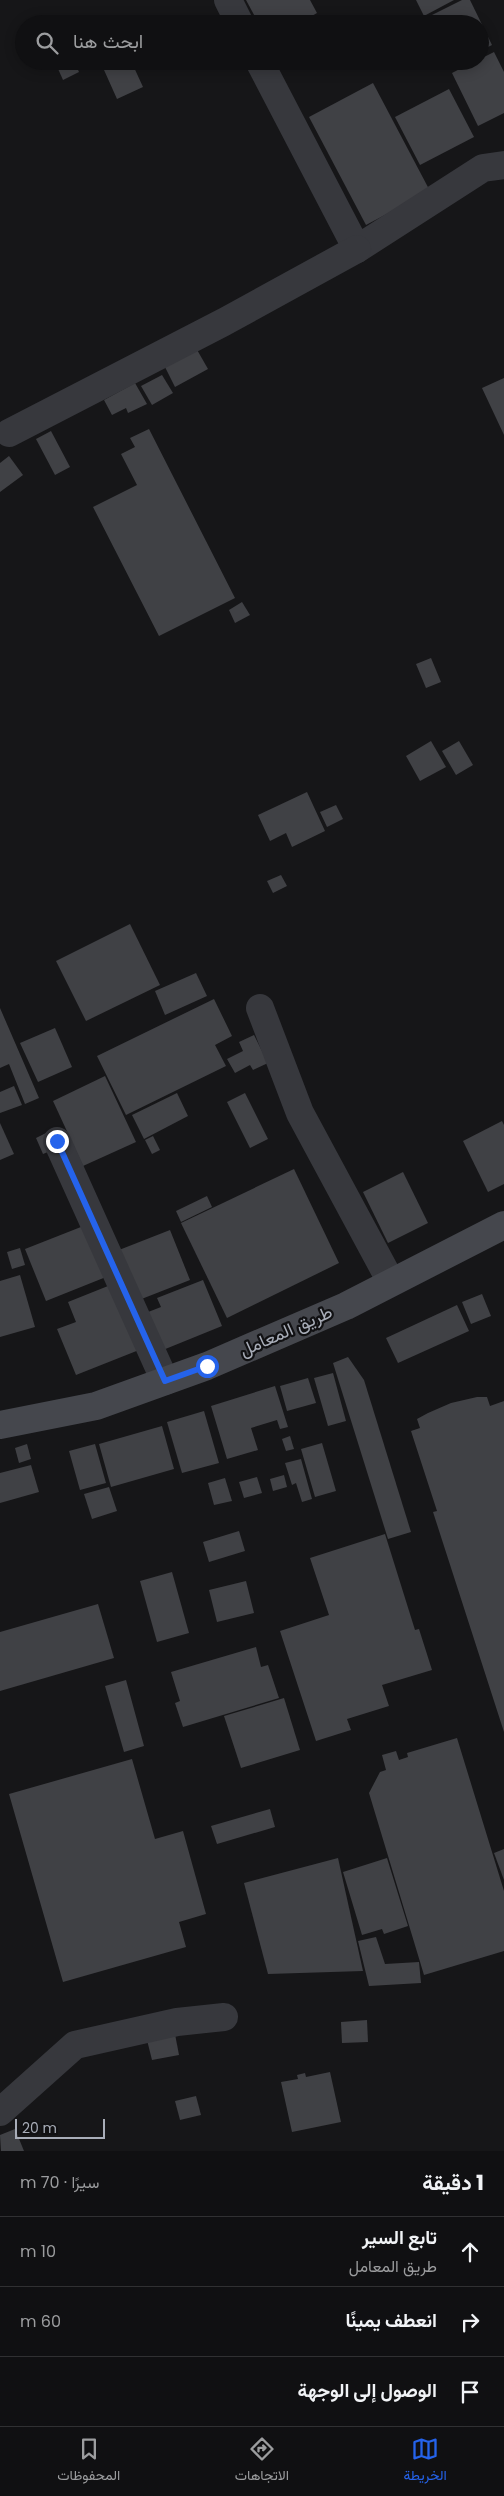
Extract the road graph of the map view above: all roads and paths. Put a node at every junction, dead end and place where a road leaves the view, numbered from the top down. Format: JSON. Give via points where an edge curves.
{"nodes":[{"id":1,"x":228,"y":0,"type":"edge"},
{"id":2,"x":236,"y":15,"type":"edge"},
{"id":3,"x":264,"y":70,"type":"edge"},
{"id":4,"x":504,"y":165,"type":"edge"},
{"id":5,"x":356,"y":249,"type":"junction"},
{"id":6,"x":9,"y":433,"type":"dead end"},
{"id":7,"x":260,"y":1008,"type":"dead end"},
{"id":8,"x":57,"y":1141,"type":"dead end"},
{"id":9,"x":504,"y":1225,"type":"edge"},
{"id":10,"x":391,"y":1282,"type":"junction"},
{"id":11,"x":165,"y":1381,"type":"junction"},
{"id":12,"x":0,"y":1425,"type":"edge"},
{"id":13,"x":224,"y":2017,"type":"dead end"},
{"id":14,"x":0,"y":2112,"type":"edge"}],
"edges":[{"from":1,"to":2,"type":"street"},
{"from":3,"to":5,"type":"street"},
{"from":4,"to":5,"type":"street","via":[[483,168]]},
{"from":5,"to":6,"type":"street"},
{"from":7,"to":10,"type":"street","via":[[300,1113]]},
{"from":8,"to":11,"type":"street"},
{"from":9,"to":10,"type":"main road","name":"طريق المعامل"},
{"from":10,"to":11,"type":"main road","name":"طريق المعامل","via":[[207,1366]]},
{"from":11,"to":12,"type":"main road","name":"طريق المعامل","via":[[96,1406]]},
{"from":13,"to":14,"type":"street","via":[[177,2022],[75,2045]]}]}
